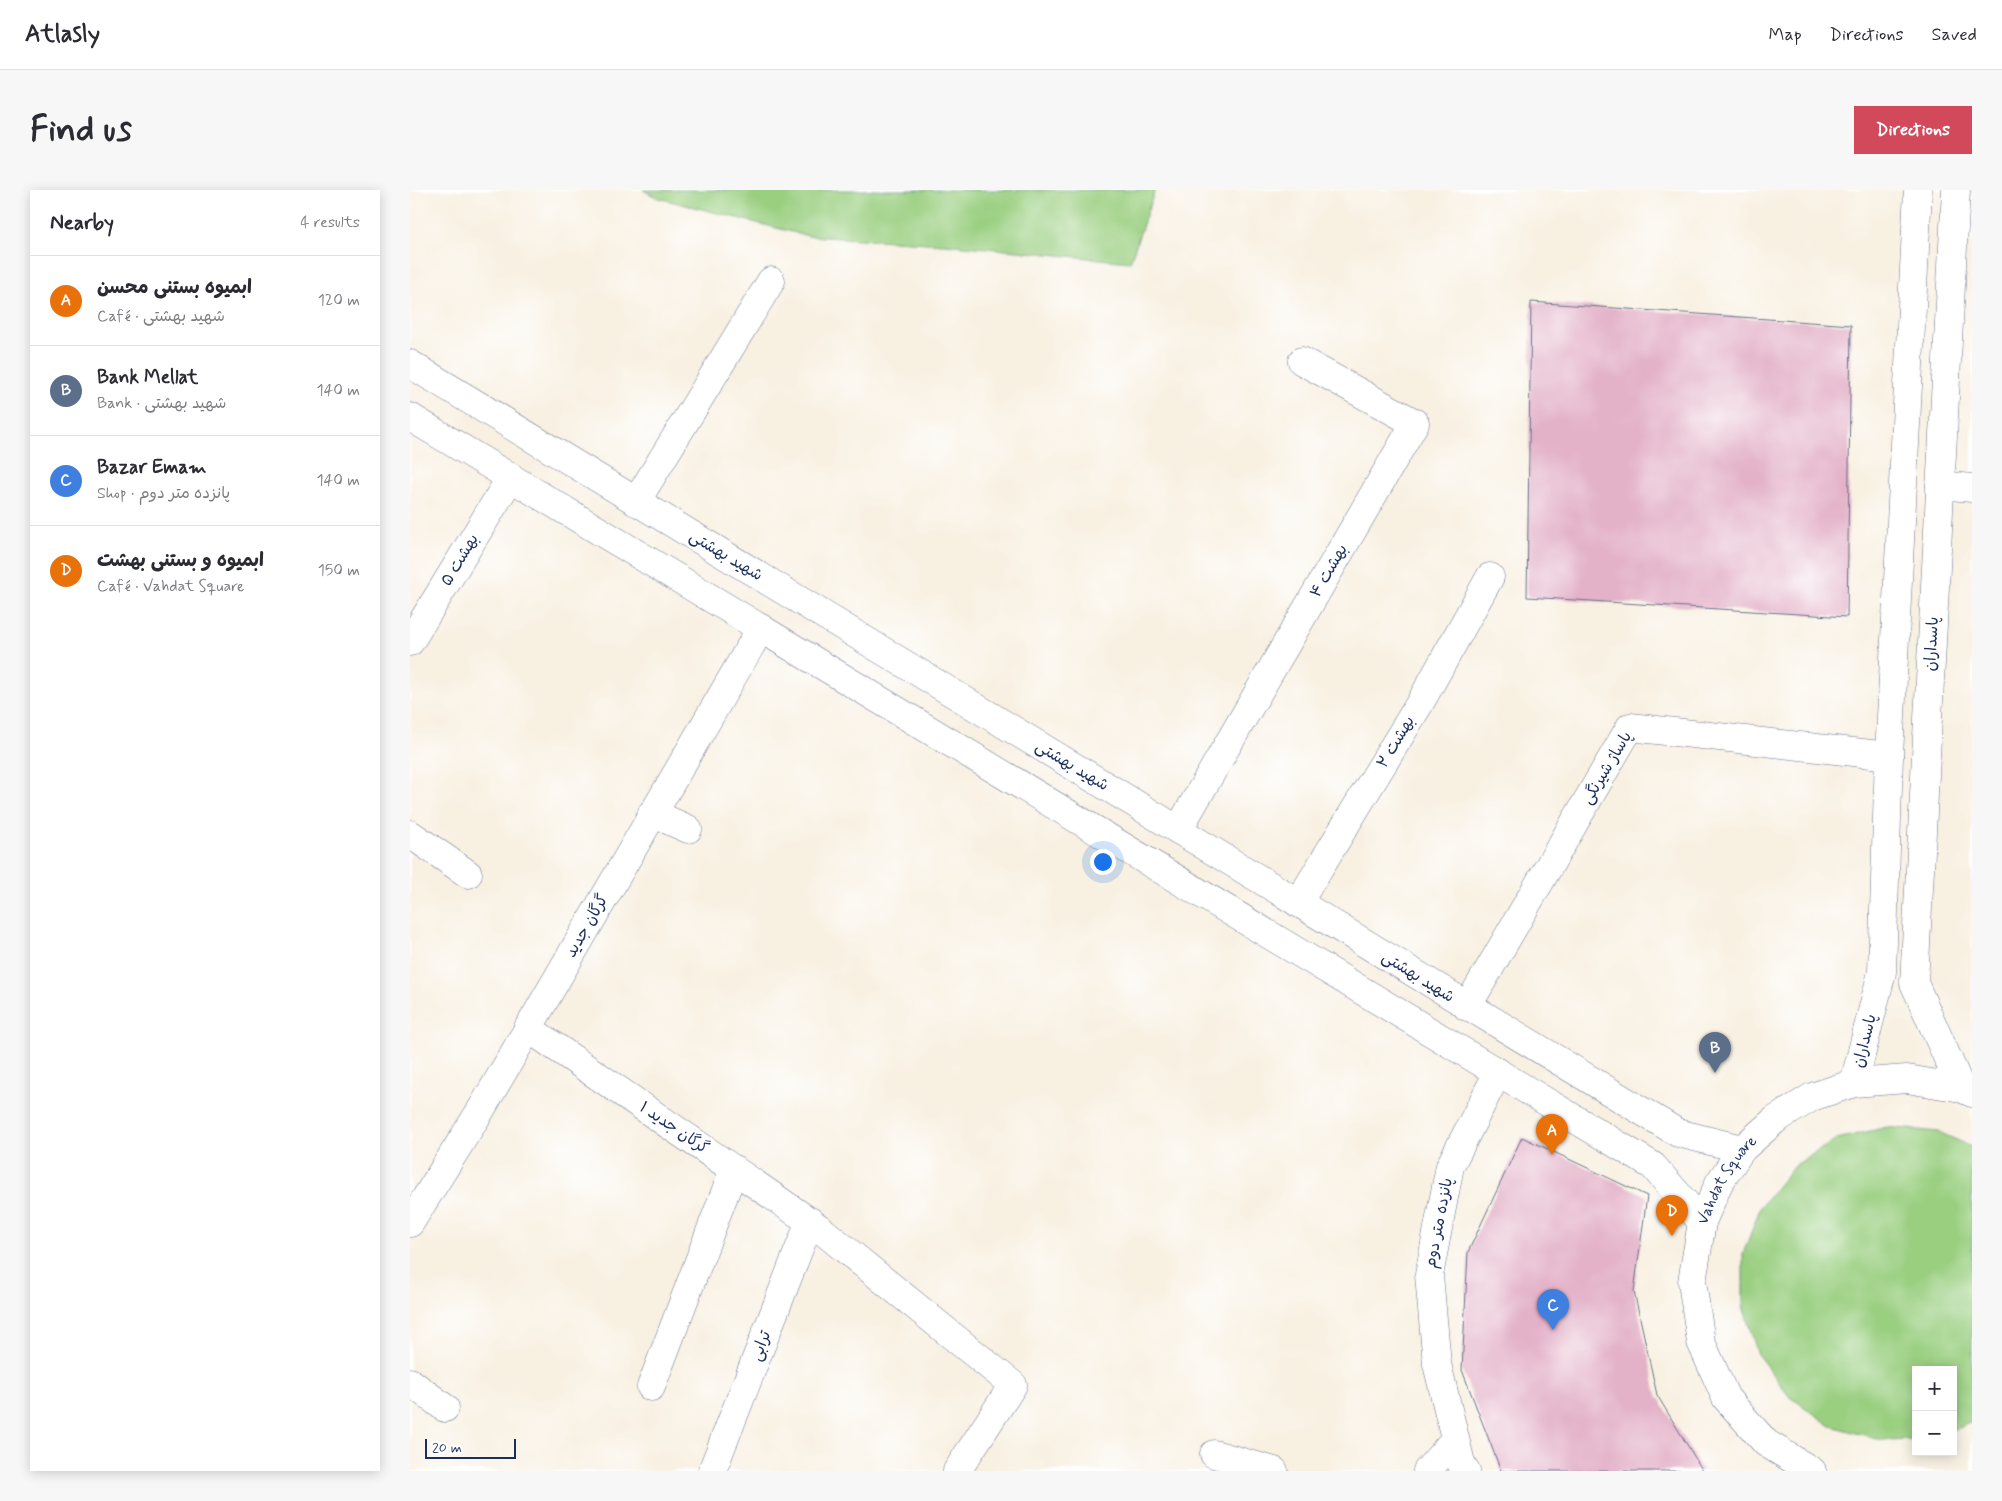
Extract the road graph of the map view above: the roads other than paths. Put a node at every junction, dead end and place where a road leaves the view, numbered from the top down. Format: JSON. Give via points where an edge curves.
{"nodes":[{"id":1,"x":1918,"y":190,"type":"edge"},
{"id":2,"x":1956,"y":190,"type":"edge"},
{"id":3,"x":771,"y":281,"type":"dead end"},
{"id":4,"x":1302,"y":361,"type":"dead end"},
{"id":5,"x":410,"y":364,"type":"edge"},
{"id":6,"x":410,"y":417,"type":"edge"},
{"id":7,"x":511,"y":478,"type":"junction"},
{"id":8,"x":1940,"y":485,"type":"junction"},
{"id":9,"x":1972,"y":488,"type":"edge"},
{"id":10,"x":636,"y":502,"type":"junction"},
{"id":11,"x":1490,"y":577,"type":"dead end"},
{"id":12,"x":761,"y":628,"type":"junction"},
{"id":13,"x":410,"y":642,"type":"edge"},
{"id":14,"x":1033,"y":742,"type":"junction"},
{"id":15,"x":1890,"y":756,"type":"junction"},
{"id":16,"x":1012,"y":779,"type":"junction"},
{"id":17,"x":652,"y":813,"type":"junction"},
{"id":18,"x":688,"y":829,"type":"dead end"},
{"id":19,"x":1178,"y":830,"type":"junction"},
{"id":20,"x":410,"y":834,"type":"edge"},
{"id":21,"x":468,"y":874,"type":"dead end"},
{"id":22,"x":1298,"y":904,"type":"junction"},
{"id":23,"x":1467,"y":1007,"type":"junction"},
{"id":24,"x":528,"y":1028,"type":"junction"},
{"id":25,"x":1528,"y":1043,"type":"junction"},
{"id":26,"x":1504,"y":1076,"type":"junction"},
{"id":27,"x":1854,"y":1083,"type":"junction"},
{"id":28,"x":1966,"y":1091,"type":"edge"},
{"id":29,"x":1742,"y":1149,"type":"junction"},
{"id":30,"x":734,"y":1169,"type":"junction"},
{"id":31,"x":410,"y":1222,"type":"edge"},
{"id":32,"x":1702,"y":1222,"type":"junction"},
{"id":33,"x":814,"y":1224,"type":"junction"},
{"id":34,"x":410,"y":1382,"type":"edge"},
{"id":35,"x":651,"y":1387,"type":"dead end"},
{"id":36,"x":445,"y":1408,"type":"dead end"},
{"id":37,"x":1455,"y":1439,"type":"junction"},
{"id":38,"x":1214,"y":1454,"type":"dead end"},
{"id":39,"x":712,"y":1471,"type":"edge"},
{"id":40,"x":957,"y":1471,"type":"edge"},
{"id":41,"x":1274,"y":1471,"type":"edge"},
{"id":42,"x":1427,"y":1471,"type":"edge"},
{"id":43,"x":1466,"y":1471,"type":"edge"},
{"id":44,"x":1812,"y":1471,"type":"edge"}],
"edges":[{"from":1,"to":15,"type":"main road","name":"پاسداران"},
{"from":2,"to":8,"type":"main road","name":"پاسداران"},
{"from":3,"to":10,"type":"main road"},
{"from":4,"to":19,"type":"main road","name":"۴ بهشت","via":[[1415,422]]},
{"from":5,"to":10,"type":"main road","name":"شهید بهشتی"},
{"from":6,"to":7,"type":"main road"},
{"from":7,"to":12,"type":"main road"},
{"from":7,"to":13,"type":"main road","name":"بهشت ۵"},
{"from":8,"to":9,"type":"main road"},
{"from":8,"to":28,"type":"main road","name":"پاسداران","via":[[1914,983]]},
{"from":10,"to":14,"type":"main road","name":"شهید بهشتی"},
{"from":11,"to":22,"type":"main road","name":"بهشت ۲","via":[[1420,703]]},
{"from":12,"to":16,"type":"main road"},
{"from":12,"to":17,"type":"main road","name":"گرگان جدید"},
{"from":14,"to":16,"type":"main road"},
{"from":14,"to":19,"type":"main road","name":"شهید بهشتی"},
{"from":15,"to":23,"type":"main road","name":"پاساژ شیرنگی","via":[[1630,727]]},
{"from":15,"to":27,"type":"main road","name":"پاسداران","via":[[1882,972]]},
{"from":16,"to":26,"type":"main road"},
{"from":17,"to":18,"type":"main road"},
{"from":17,"to":24,"type":"main road","name":"گرگان جدید"},
{"from":19,"to":22,"type":"main road","name":"شهید بهشتی"},
{"from":20,"to":21,"type":"main road"},
{"from":22,"to":23,"type":"main road","name":"شهید بهشتی"},
{"from":23,"to":25,"type":"main road","name":"شهید بهشتی"},
{"from":24,"to":30,"type":"main road","name":"گرگان جدید ۱"},
{"from":24,"to":31,"type":"main road","name":"گرگان جدید"},
{"from":25,"to":26,"type":"main road","name":"پانزده متر دوم"},
{"from":25,"to":29,"type":"main road","name":"شهید بهشتی","via":[[1678,1133]]},
{"from":26,"to":32,"type":"main road","via":[[1653,1166]]},
{"from":26,"to":37,"type":"main road","name":"پانزده متر دوم","via":[[1450,1166],[1429,1274],[1437,1364]]},
{"from":27,"to":28,"type":"main road","name":"Vahdat Square","via":[[1907,1079]]},
{"from":27,"to":29,"type":"main road","name":"Vahdat Square","via":[[1812,1097],[1775,1120]]},
{"from":29,"to":32,"type":"main road","name":"Vahdat Square","via":[[1718,1183]]},
{"from":30,"to":33,"type":"main road","name":"گرگان جدید ۱"},
{"from":30,"to":35,"type":"main road"},
{"from":32,"to":44,"type":"main road","name":"Vahdat Square","via":[[1692,1282],[1700,1342],[1726,1398],[1766,1443]]},
{"from":33,"to":39,"type":"main road","name":"ترابی"},
{"from":33,"to":40,"type":"main road","name":"گرگان جدید ۱","via":[[1013,1385]]},
{"from":34,"to":36,"type":"main road"},
{"from":37,"to":42,"type":"main road"},
{"from":37,"to":43,"type":"main road","name":"پانزده متر دوم"},
{"from":38,"to":41,"type":"main road"}]}
